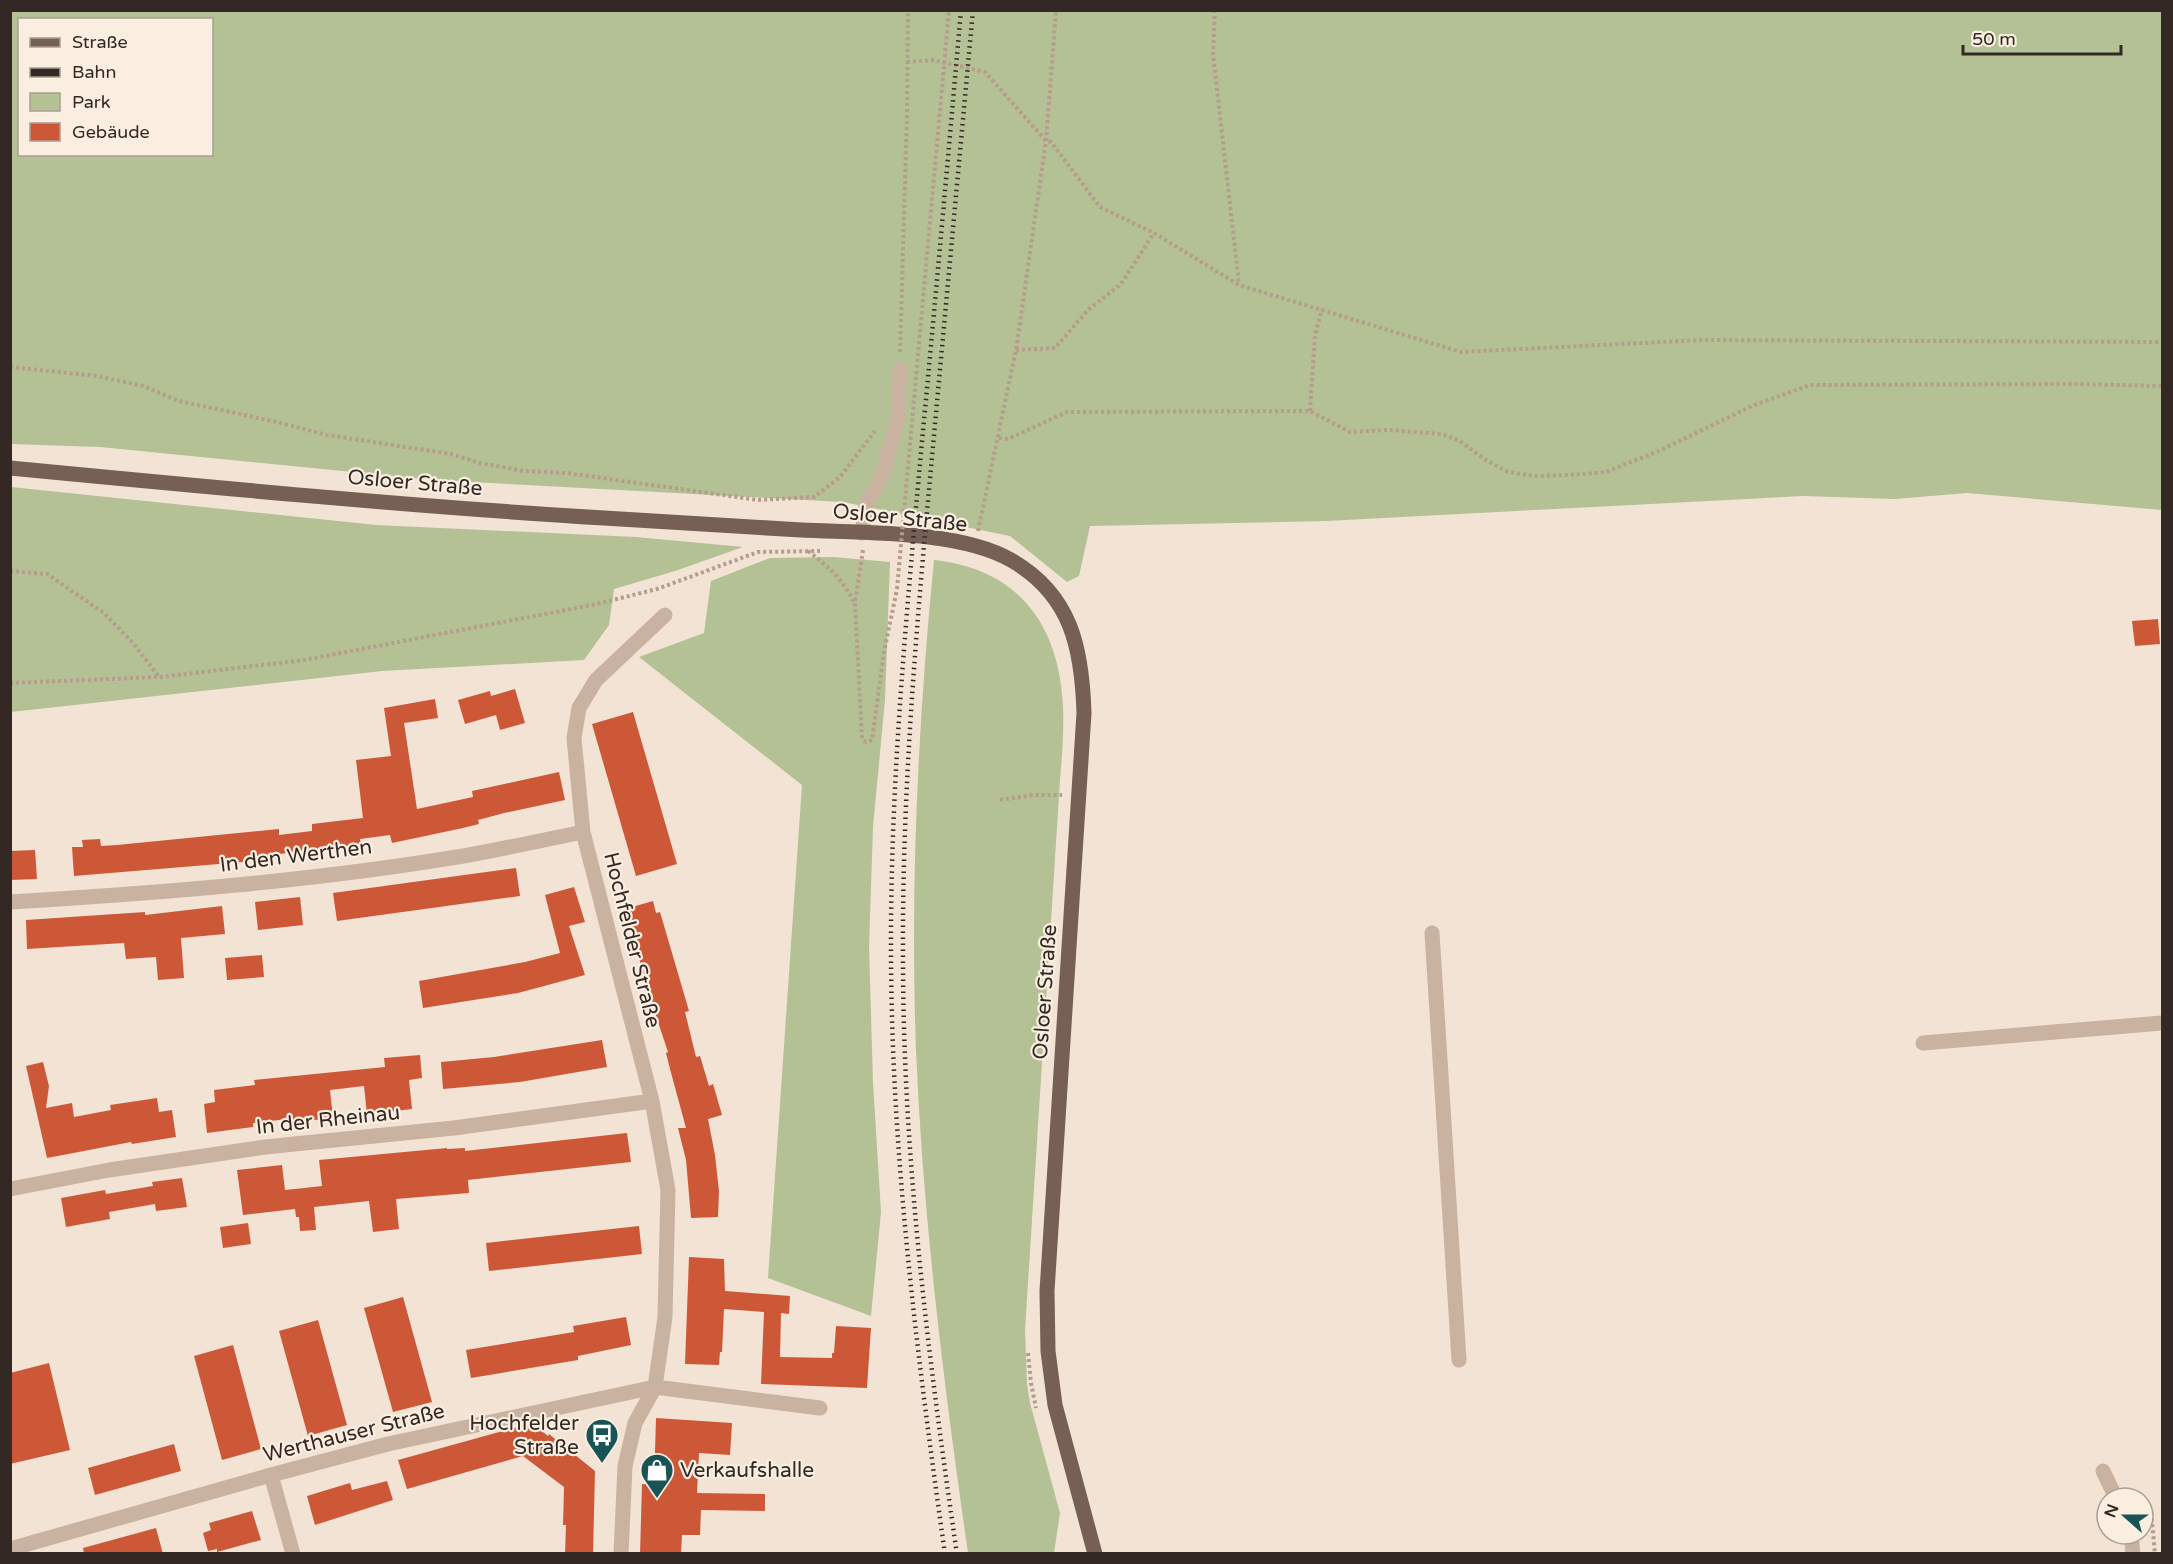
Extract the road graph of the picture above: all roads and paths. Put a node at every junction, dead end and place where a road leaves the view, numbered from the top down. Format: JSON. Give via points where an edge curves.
{"nodes":[{"id":1,"x":908,"y":10,"type":"edge"},
{"id":2,"x":949,"y":10,"type":"edge"},
{"id":3,"x":1056,"y":10,"type":"edge"},
{"id":4,"x":1215,"y":10,"type":"edge"},
{"id":5,"x":907,"y":62,"type":"junction"},
{"id":6,"x":1046,"y":141,"type":"junction"},
{"id":7,"x":1154,"y":233,"type":"junction"},
{"id":8,"x":1239,"y":285,"type":"junction"},
{"id":9,"x":1322,"y":309,"type":"junction"},
{"id":10,"x":2163,"y":342,"type":"edge"},
{"id":11,"x":1016,"y":350,"type":"junction"},
{"id":12,"x":10,"y":367,"type":"edge"},
{"id":13,"x":900,"y":369,"type":"joint"},
{"id":14,"x":2163,"y":386,"type":"edge"},
{"id":15,"x":1310,"y":411,"type":"junction"},
{"id":16,"x":898,"y":415,"type":"junction"},
{"id":17,"x":999,"y":438,"type":"junction"},
{"id":18,"x":10,"y":468,"type":"edge"},
{"id":19,"x":862,"y":533,"type":"junction"},
{"id":20,"x":975,"y":546,"type":"junction"},
{"id":21,"x":830,"y":550,"type":"dead end"},
{"id":22,"x":852,"y":550,"type":"dead end"},
{"id":23,"x":863,"y":550,"type":"junction"},
{"id":24,"x":808,"y":551,"type":"junction"},
{"id":25,"x":874,"y":551,"type":"dead end"},
{"id":26,"x":896,"y":553,"type":"dead end"},
{"id":27,"x":908,"y":554,"type":"dead end"},
{"id":28,"x":10,"y":571,"type":"edge"},
{"id":29,"x":855,"y":603,"type":"junction"},
{"id":30,"x":665,"y":615,"type":"dead end"},
{"id":31,"x":160,"y":677,"type":"junction"},
{"id":32,"x":10,"y":683,"type":"edge"},
{"id":33,"x":1064,"y":788,"type":"dead end"},
{"id":34,"x":1072,"y":795,"type":"junction"},
{"id":35,"x":1000,"y":800,"type":"dead end"},
{"id":36,"x":583,"y":832,"type":"junction"},
{"id":37,"x":10,"y":902,"type":"edge"},
{"id":38,"x":1432,"y":933,"type":"dead end"},
{"id":39,"x":2163,"y":1023,"type":"edge"},
{"id":40,"x":1923,"y":1043,"type":"dead end"},
{"id":41,"x":652,"y":1101,"type":"junction"},
{"id":42,"x":10,"y":1189,"type":"edge"},
{"id":43,"x":1459,"y":1360,"type":"dead end"},
{"id":44,"x":655,"y":1387,"type":"junction"},
{"id":45,"x":820,"y":1408,"type":"dead end"},
{"id":46,"x":2103,"y":1471,"type":"dead end"},
{"id":47,"x":271,"y":1475,"type":"junction"},
{"id":48,"x":2110,"y":1486,"type":"edge"},
{"id":49,"x":10,"y":1549,"type":"edge"},
{"id":50,"x":294,"y":1554,"type":"edge"},
{"id":51,"x":621,"y":1554,"type":"edge"},
{"id":52,"x":1095,"y":1554,"type":"edge"}],
"edges":[{"from":1,"to":5,"type":"path"},
{"from":2,"to":29,"type":"path","bridge":true,"via":[[897,589],[872,740],[866,742],[862,739]]},
{"from":3,"to":6,"type":"path"},
{"from":4,"to":8,"type":"path","via":[[1213,54]]},
{"from":5,"to":6,"type":"path","via":[[933,60],[985,72]]},
{"from":5,"to":13,"type":"path"},
{"from":6,"to":7,"type":"path","via":[[1051,142],[1100,207]]},
{"from":6,"to":11,"type":"path"},
{"from":7,"to":8,"type":"path"},
{"from":7,"to":11,"type":"path","via":[[1121,284],[1088,310],[1055,348]]},
{"from":8,"to":9,"type":"path"},
{"from":9,"to":10,"type":"path","via":[[1461,352],[1701,340]]},
{"from":9,"to":15,"type":"path","via":[[1315,335]]},
{"from":11,"to":17,"type":"path"},
{"from":12,"to":16,"type":"path","via":[[97,376],[143,386],[179,401],[327,435],[451,454],[524,471],[567,473],[758,500],[814,497],[840,477],[879,425]]},
{"from":13,"to":16,"type":"street"},
{"from":14,"to":15,"type":"path","via":[[1810,385],[1752,406],[1606,472],[1535,476],[1508,472],[1442,434],[1350,432]]},
{"from":15,"to":17,"type":"path","via":[[1067,412],[1008,439]]},
{"from":16,"to":19,"type":"street","via":[[886,462],[866,505]]},
{"from":17,"to":20,"type":"path"},
{"from":18,"to":19,"type":"main road","name":"Osloer Straße","via":[[540,514]]},
{"from":19,"to":20,"type":"main road","name":"Osloer Straße"},
{"from":20,"to":34,"type":"main road","name":"Osloer Straße","via":[[1011,560],[1030,573],[1053,597],[1070,625],[1082,665],[1084,713]]},
{"from":21,"to":24,"type":"path"},
{"from":22,"to":23,"type":"path"},
{"from":23,"to":25,"type":"path"},
{"from":23,"to":29,"type":"path"},
{"from":24,"to":29,"type":"path","via":[[848,588]]},
{"from":24,"to":31,"type":"path","via":[[758,552],[657,589],[449,634],[304,660]]},
{"from":26,"to":27,"type":"path"},
{"from":28,"to":31,"type":"path","via":[[47,574],[104,613]]},
{"from":30,"to":36,"type":"street","name":"Hochfelder Straße","via":[[596,680],[579,708],[574,738]]},
{"from":31,"to":32,"type":"path"},
{"from":33,"to":34,"type":"path"},
{"from":34,"to":35,"type":"path"},
{"from":34,"to":52,"type":"main road","name":"Osloer Straße","via":[[1047,1291],[1049,1374]]},
{"from":36,"to":37,"type":"street","name":"In den Werthen","via":[[462,856],[344,873],[197,889]]},
{"from":36,"to":41,"type":"street","name":"Hochfelder Straße"},
{"from":38,"to":43,"type":"street"},
{"from":39,"to":40,"type":"street"},
{"from":41,"to":42,"type":"street","name":"In der Rheinau","via":[[454,1128],[265,1147]]},
{"from":41,"to":44,"type":"street","name":"Hochfelder Straße","via":[[668,1190],[665,1317]]},
{"from":44,"to":45,"type":"street","name":"Werthauser Straße"},
{"from":44,"to":47,"type":"street","name":"Werthauser Straße","via":[[388,1444]]},
{"from":44,"to":51,"type":"street","name":"Hochfelder Straße","via":[[635,1423],[625,1466]]},
{"from":46,"to":48,"type":"street"},
{"from":47,"to":49,"type":"street","name":"Werthauser Straße"},
{"from":47,"to":50,"type":"street"}]}
